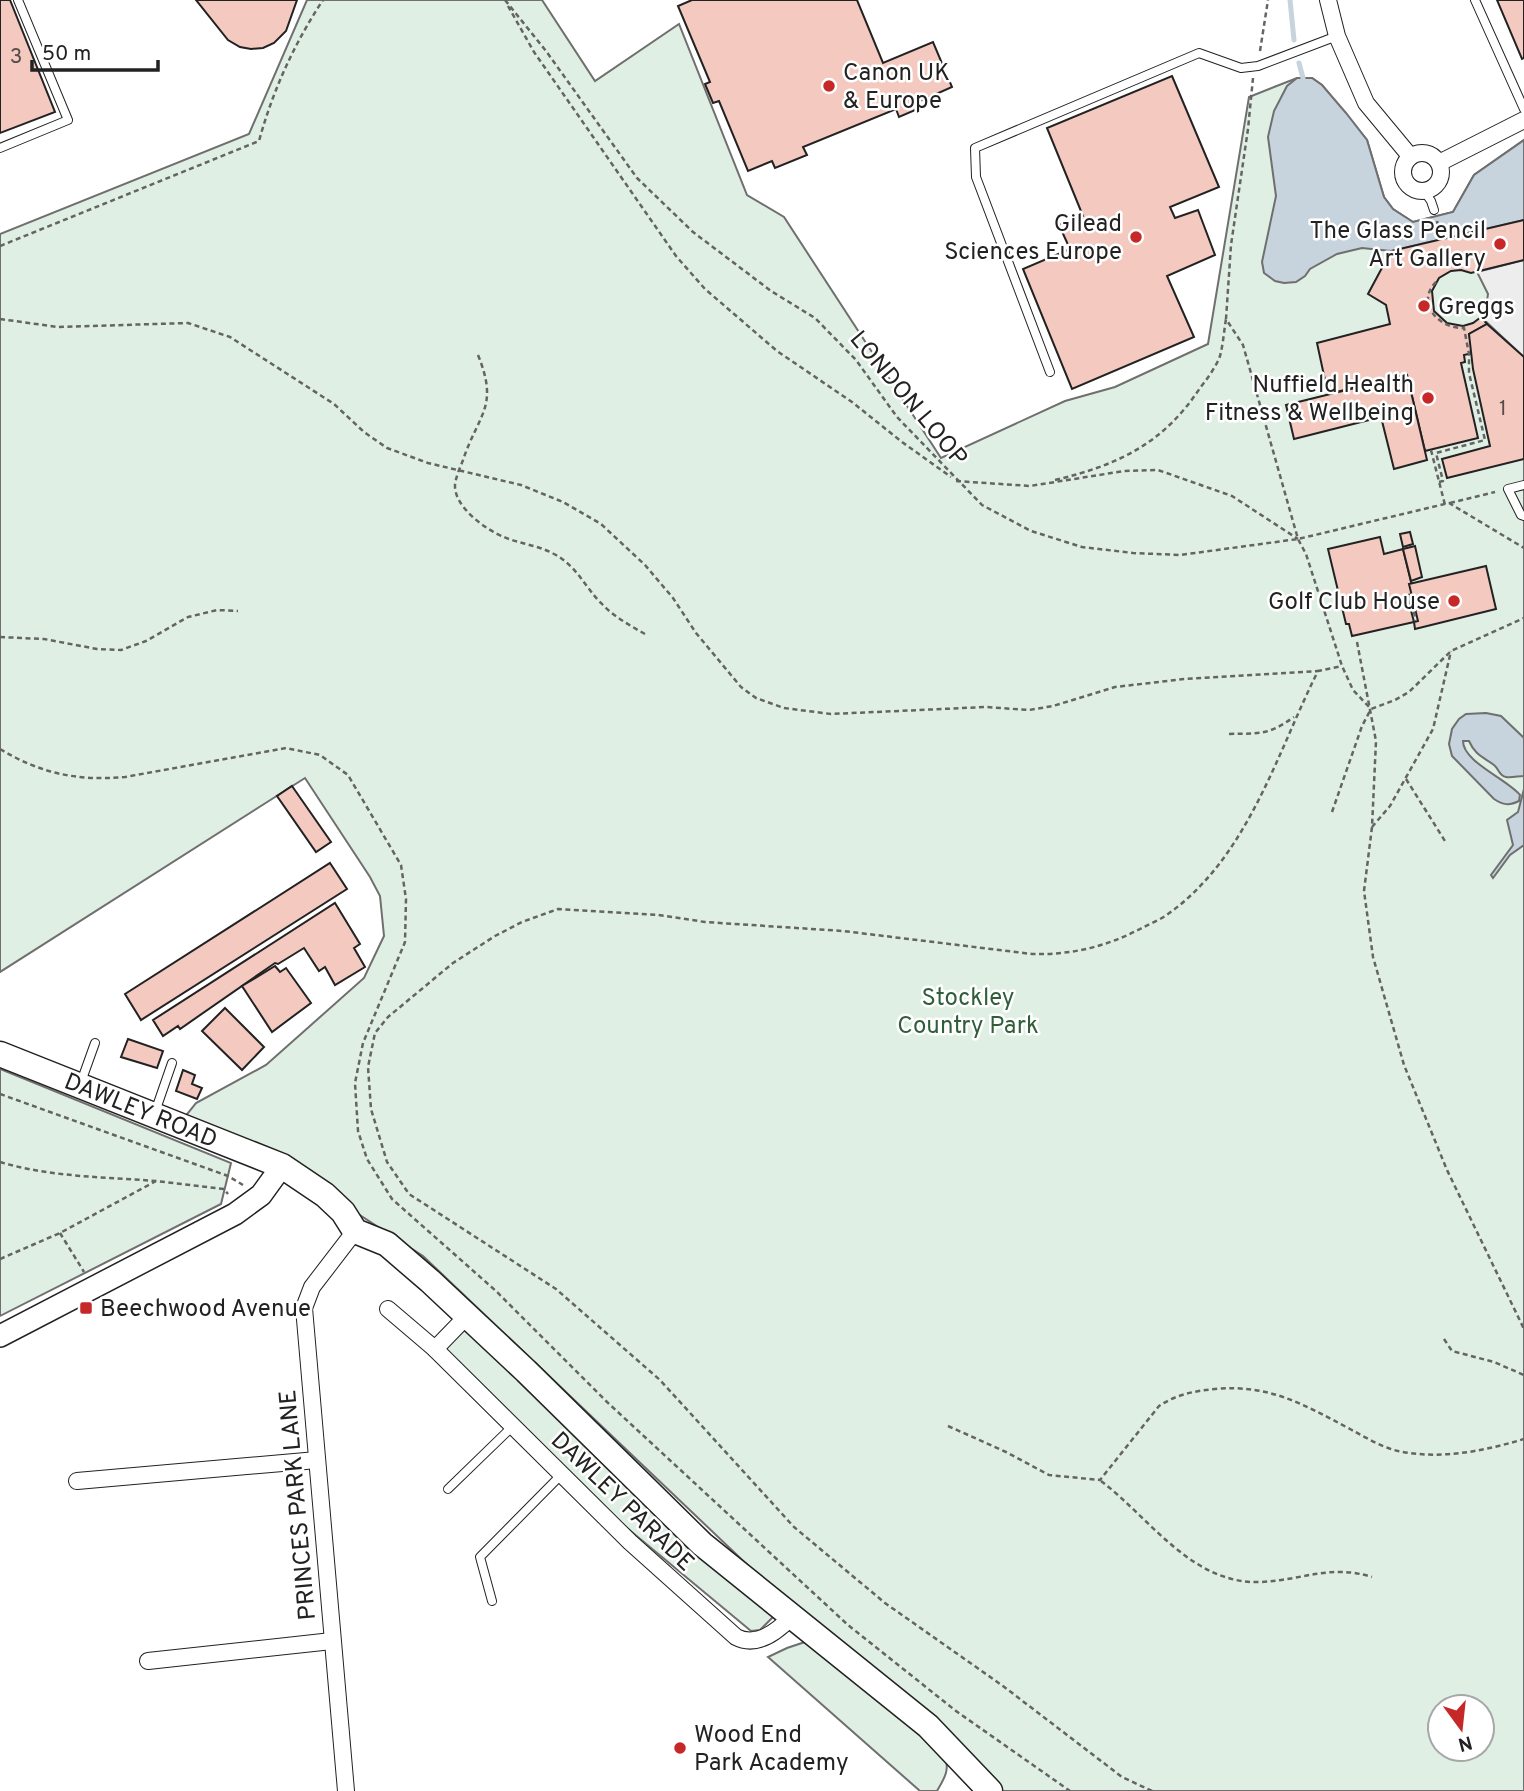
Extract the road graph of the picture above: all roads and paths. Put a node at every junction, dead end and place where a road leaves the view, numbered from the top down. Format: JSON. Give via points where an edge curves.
{"nodes":[{"id":1,"x":18,"y":0,"type":"edge"},
{"id":2,"x":323,"y":0,"type":"edge"},
{"id":3,"x":504,"y":0,"type":"edge"},
{"id":4,"x":1268,"y":0,"type":"edge"},
{"id":5,"x":1328,"y":0,"type":"edge"},
{"id":6,"x":1475,"y":0,"type":"edge"},
{"id":7,"x":1337,"y":36,"type":"junction"},
{"id":8,"x":1258,"y":66,"type":"junction"},
{"id":9,"x":1524,"y":109,"type":"edge"},
{"id":10,"x":1524,"y":120,"type":"edge"},
{"id":11,"x":0,"y":148,"type":"edge"},
{"id":12,"x":1410,"y":156,"type":"junction"},
{"id":13,"x":1439,"y":163,"type":"junction"},
{"id":14,"x":1424,"y":191,"type":"junction"},
{"id":15,"x":1434,"y":210,"type":"joint"},
{"id":16,"x":1441,"y":239,"type":"dead end"},
{"id":17,"x":0,"y":246,"type":"edge"},
{"id":18,"x":1436,"y":282,"type":"dead end"},
{"id":19,"x":0,"y":319,"type":"edge"},
{"id":20,"x":1226,"y":319,"type":"junction"},
{"id":21,"x":478,"y":355,"type":"dead end"},
{"id":22,"x":1050,"y":372,"type":"dead end"},
{"id":23,"x":1431,"y":450,"type":"dead end"},
{"id":24,"x":458,"y":470,"type":"junction"},
{"id":25,"x":956,"y":481,"type":"junction"},
{"id":26,"x":1439,"y":482,"type":"junction"},
{"id":27,"x":1524,"y":485,"type":"edge"},
{"id":28,"x":1030,"y":486,"type":"junction"},
{"id":29,"x":1508,"y":489,"type":"junction"},
{"id":30,"x":1447,"y":504,"type":"junction"},
{"id":31,"x":1524,"y":516,"type":"edge"},
{"id":32,"x":1298,"y":539,"type":"junction"},
{"id":33,"x":1524,"y":548,"type":"edge"},
{"id":34,"x":1410,"y":596,"type":"dead end"},
{"id":35,"x":238,"y":611,"type":"dead end"},
{"id":36,"x":1524,"y":618,"type":"edge"},
{"id":37,"x":1416,"y":621,"type":"dead end"},
{"id":38,"x":645,"y":634,"type":"dead end"},
{"id":39,"x":0,"y":637,"type":"edge"},
{"id":40,"x":1357,"y":642,"type":"dead end"},
{"id":41,"x":1451,"y":651,"type":"junction"},
{"id":42,"x":1342,"y":666,"type":"junction"},
{"id":43,"x":1318,"y":671,"type":"junction"},
{"id":44,"x":1371,"y":709,"type":"junction"},
{"id":45,"x":1296,"y":715,"type":"junction"},
{"id":46,"x":1229,"y":734,"type":"dead end"},
{"id":47,"x":0,"y":750,"type":"edge"},
{"id":48,"x":1405,"y":778,"type":"junction"},
{"id":49,"x":1332,"y":812,"type":"dead end"},
{"id":50,"x":1372,"y":827,"type":"junction"},
{"id":51,"x":1445,"y":841,"type":"dead end"},
{"id":52,"x":95,"y":1043,"type":"dead end"},
{"id":53,"x":0,"y":1054,"type":"edge"},
{"id":54,"x":172,"y":1063,"type":"dead end"},
{"id":55,"x":80,"y":1085,"type":"junction"},
{"id":56,"x":0,"y":1094,"type":"edge"},
{"id":57,"x":155,"y":1115,"type":"junction"},
{"id":58,"x":0,"y":1162,"type":"edge"},
{"id":59,"x":282,"y":1166,"type":"junction"},
{"id":60,"x":156,"y":1181,"type":"junction"},
{"id":61,"x":261,"y":1195,"type":"junction"},
{"id":62,"x":235,"y":1213,"type":"junction"},
{"id":63,"x":355,"y":1231,"type":"junction"},
{"id":64,"x":60,"y":1233,"type":"junction"},
{"id":65,"x":0,"y":1258,"type":"edge"},
{"id":66,"x":93,"y":1286,"type":"junction"},
{"id":67,"x":388,"y":1309,"type":"dead end"},
{"id":68,"x":467,"y":1316,"type":"junction"},
{"id":69,"x":1524,"y":1329,"type":"edge"},
{"id":70,"x":0,"y":1336,"type":"edge"},
{"id":71,"x":1444,"y":1339,"type":"dead end"},
{"id":72,"x":435,"y":1349,"type":"junction"},
{"id":73,"x":1524,"y":1375,"type":"edge"},
{"id":74,"x":513,"y":1426,"type":"junction"},
{"id":75,"x":948,"y":1426,"type":"dead end"},
{"id":76,"x":1524,"y":1439,"type":"edge"},
{"id":77,"x":317,"y":1460,"type":"junction"},
{"id":78,"x":562,"y":1474,"type":"junction"},
{"id":79,"x":1100,"y":1480,"type":"junction"},
{"id":80,"x":77,"y":1481,"type":"dead end"},
{"id":81,"x":448,"y":1489,"type":"dead end"},
{"id":82,"x":1372,"y":1577,"type":"dead end"},
{"id":83,"x":492,"y":1601,"type":"dead end"},
{"id":84,"x":792,"y":1616,"type":"junction"},
{"id":85,"x":332,"y":1641,"type":"junction"},
{"id":86,"x":148,"y":1661,"type":"dead end"},
{"id":87,"x":346,"y":1791,"type":"edge"},
{"id":88,"x":990,"y":1791,"type":"edge"},
{"id":89,"x":1070,"y":1791,"type":"edge"},
{"id":90,"x":1152,"y":1791,"type":"edge"}],
"edges":[{"from":1,"to":11,"type":"lane","via":[[68,120]]},
{"from":2,"to":17,"type":"path","via":[[301,34],[268,107],[259,141]]},
{"from":3,"to":25,"type":"path","name":"LONDON LOOP","via":[[638,177],[693,232],[815,318],[856,360],[897,417]]},
{"from":3,"to":25,"type":"path","via":[[550,75],[676,256],[705,289],[777,351]]},
{"from":4,"to":8,"type":"path"},
{"from":5,"to":7,"type":"street"},
{"from":6,"to":9,"type":"lane"},
{"from":7,"to":8,"type":"lane"},
{"from":7,"to":12,"type":"street","via":[[1366,103]]},
{"from":8,"to":20,"type":"path","via":[[1252,79],[1231,245]]},
{"from":8,"to":22,"type":"lane","via":[[1241,68],[1199,53],[975,148],[976,177]]},
{"from":10,"to":13,"type":"street"},
{"from":12,"to":13,"type":"street","via":[[1423,152]]},
{"from":12,"to":14,"type":"street","via":[[1403,166],[1403,179]]},
{"from":13,"to":14,"type":"street","via":[[1439,181]]},
{"from":14,"to":15,"type":"lane"},
{"from":15,"to":16,"type":"path"},
{"from":18,"to":26,"type":"path","via":[[1429,292],[1430,305],[1441,323],[1464,328],[1485,440],[1436,453],[1443,481]]},
{"from":19,"to":24,"type":"path","via":[[58,327],[188,323],[230,337],[334,404],[387,449]]},
{"from":20,"to":28,"type":"path","via":[[1219,357],[1185,409],[1158,437],[1091,471]]},
{"from":20,"to":32,"type":"path","via":[[1244,345]]},
{"from":21,"to":24,"type":"path","via":[[488,399]]},
{"from":23,"to":26,"type":"path"},
{"from":24,"to":38,"type":"path","via":[[455,491],[468,512],[504,537],[536,545],[563,559],[602,605]]},
{"from":24,"to":43,"type":"path","via":[[521,485],[601,524],[645,565],[741,687],[784,708],[831,714],[986,707],[1029,710],[1115,687]]},
{"from":25,"to":28,"type":"path"},
{"from":25,"to":32,"type":"path","name":"LONDON LOOP","via":[[982,505],[1031,530],[1082,547],[1180,555]]},
{"from":26,"to":30,"type":"path"},
{"from":27,"to":29,"type":"lane"},
{"from":28,"to":32,"type":"path","via":[[1158,470],[1232,496]]},
{"from":29,"to":30,"type":"path","name":"LONDON LOOP"},
{"from":29,"to":31,"type":"lane"},
{"from":30,"to":32,"type":"path","name":"LONDON LOOP"},
{"from":30,"to":33,"type":"path"},
{"from":32,"to":42,"type":"path"},
{"from":34,"to":37,"type":"path"},
{"from":35,"to":39,"type":"path","via":[[198,614],[121,650]]},
{"from":36,"to":41,"type":"path"},
{"from":40,"to":44,"type":"path"},
{"from":41,"to":44,"type":"path","via":[[1409,692]]},
{"from":41,"to":48,"type":"path","via":[[1433,729]]},
{"from":42,"to":43,"type":"path"},
{"from":42,"to":44,"type":"path","via":[[1353,690]]},
{"from":43,"to":45,"type":"path"},
{"from":44,"to":49,"type":"path"},
{"from":44,"to":50,"type":"path","via":[[1376,741]]},
{"from":45,"to":46,"type":"path","via":[[1275,730]]},
{"from":45,"to":90,"type":"path","via":[[1237,840],[1208,877],[1168,914],[1119,940],[1083,951],[1032,954],[843,931],[558,909],[495,936],[424,986],[375,1033],[368,1067],[371,1109],[382,1151],[409,1194],[556,1289],[660,1380],[794,1527],[884,1603],[1122,1777]]},
{"from":47,"to":89,"type":"path","via":[[24,764],[65,776],[98,779],[286,748],[320,755],[348,775],[401,865],[406,899],[405,942],[363,1043],[355,1083],[358,1131],[367,1159],[392,1199],[496,1291],[607,1402],[848,1625],[956,1711]]},
{"from":48,"to":50,"type":"path"},
{"from":48,"to":51,"type":"path"},
{"from":50,"to":69,"type":"path","via":[[1364,891],[1373,957],[1404,1065],[1447,1170]]},
{"from":52,"to":55,"type":"lane"},
{"from":53,"to":55,"type":"main road","name":"DAWLEY ROAD"},
{"from":54,"to":57,"type":"lane"},
{"from":55,"to":57,"type":"main road","name":"DAWLEY ROAD"},
{"from":56,"to":61,"type":"path","via":[[228,1176]]},
{"from":57,"to":59,"type":"main road","name":"DAWLEY ROAD"},
{"from":58,"to":60,"type":"path","via":[[69,1175]]},
{"from":59,"to":61,"type":"street"},
{"from":59,"to":63,"type":"main road","name":"DAWLEY ROAD","via":[[332,1200]]},
{"from":60,"to":62,"type":"path","via":[[224,1189]]},
{"from":60,"to":64,"type":"path"},
{"from":61,"to":62,"type":"street"},
{"from":62,"to":66,"type":"street"},
{"from":63,"to":68,"type":"main road","via":[[396,1251]]},
{"from":63,"to":77,"type":"street","name":"PRINCES PARK LANE","via":[[305,1301]]},
{"from":64,"to":65,"type":"path"},
{"from":64,"to":66,"type":"path"},
{"from":66,"to":70,"type":"street"},
{"from":67,"to":72,"type":"street","name":"DAWLEY PARADE"},
{"from":68,"to":72,"type":"street"},
{"from":68,"to":84,"type":"main road","via":[[677,1521]]},
{"from":71,"to":73,"type":"path","via":[[1452,1351]]},
{"from":72,"to":74,"type":"street","name":"DAWLEY PARADE"},
{"from":74,"to":78,"type":"street","name":"DAWLEY PARADE"},
{"from":74,"to":81,"type":"lane"},
{"from":75,"to":79,"type":"path","via":[[1049,1475]]},
{"from":76,"to":79,"type":"path","via":[[1468,1452],[1396,1451],[1284,1395],[1259,1389],[1196,1391],[1159,1406]]},
{"from":77,"to":80,"type":"street"},
{"from":77,"to":85,"type":"street","name":"PRINCES PARK LANE"},
{"from":78,"to":83,"type":"lane","via":[[480,1557]]},
{"from":78,"to":84,"type":"street","name":"DAWLEY PARADE","via":[[736,1637],[760,1639]]},
{"from":79,"to":82,"type":"path","via":[[1144,1522],[1210,1572],[1225,1578],[1278,1581],[1338,1570]]},
{"from":84,"to":88,"type":"main road","via":[[928,1726]]},
{"from":85,"to":86,"type":"street"},
{"from":85,"to":87,"type":"street","name":"PRINCES PARK LANE"}]}
